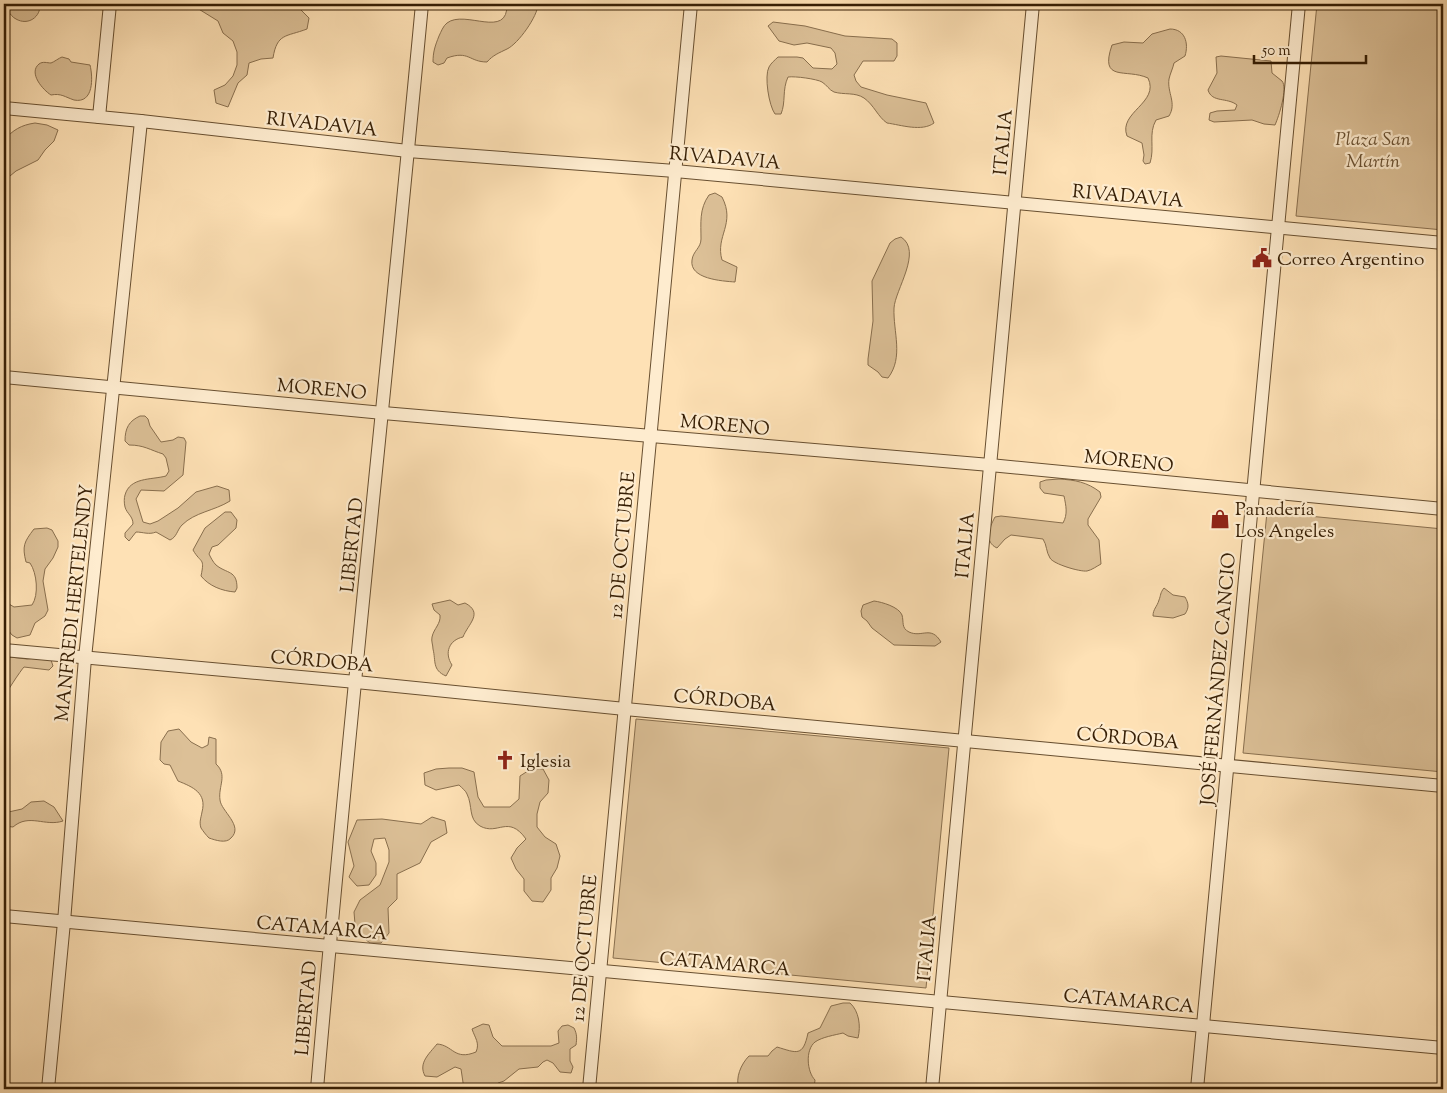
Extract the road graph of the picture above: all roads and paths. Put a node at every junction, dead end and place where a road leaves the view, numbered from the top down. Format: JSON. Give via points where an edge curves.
{"nodes":[{"id":1,"x":110,"y":4,"type":"edge"},
{"id":2,"x":422,"y":4,"type":"edge"},
{"id":3,"x":690,"y":4,"type":"edge"},
{"id":4,"x":1033,"y":4,"type":"edge"},
{"id":5,"x":1299,"y":4,"type":"edge"},
{"id":6,"x":4,"y":108,"type":"edge"},
{"id":7,"x":99,"y":117,"type":"junction"},
{"id":8,"x":141,"y":121,"type":"junction"},
{"id":9,"x":408,"y":151,"type":"junction"},
{"id":10,"x":675,"y":171,"type":"junction"},
{"id":11,"x":1015,"y":203,"type":"junction"},
{"id":12,"x":1278,"y":228,"type":"junction"},
{"id":13,"x":1443,"y":244,"type":"edge"},
{"id":14,"x":4,"y":377,"type":"edge"},
{"id":15,"x":113,"y":388,"type":"junction"},
{"id":16,"x":383,"y":413,"type":"junction"},
{"id":17,"x":650,"y":437,"type":"junction"},
{"id":18,"x":990,"y":465,"type":"junction"},
{"id":19,"x":1253,"y":492,"type":"junction"},
{"id":20,"x":1443,"y":509,"type":"edge"},
{"id":21,"x":4,"y":650,"type":"edge"},
{"id":22,"x":85,"y":658,"type":"junction"},
{"id":23,"x":356,"y":682,"type":"junction"},
{"id":24,"x":624,"y":709,"type":"junction"},
{"id":25,"x":964,"y":741,"type":"junction"},
{"id":26,"x":1228,"y":766,"type":"junction"},
{"id":27,"x":1443,"y":786,"type":"edge"},
{"id":28,"x":4,"y":916,"type":"edge"},
{"id":29,"x":64,"y":922,"type":"junction"},
{"id":30,"x":330,"y":946,"type":"junction"},
{"id":31,"x":600,"y":970,"type":"junction"},
{"id":32,"x":940,"y":1001,"type":"junction"},
{"id":33,"x":1203,"y":1026,"type":"junction"},
{"id":34,"x":1443,"y":1048,"type":"edge"},
{"id":35,"x":48,"y":1089,"type":"edge"},
{"id":36,"x":317,"y":1089,"type":"edge"},
{"id":37,"x":589,"y":1089,"type":"edge"},
{"id":38,"x":932,"y":1089,"type":"edge"},
{"id":39,"x":1197,"y":1089,"type":"edge"}],
"edges":[{"from":1,"to":7,"type":"street"},
{"from":2,"to":9,"type":"street","name":"LIBERTAD"},
{"from":3,"to":10,"type":"street","name":"12 DE OCTUBRE"},
{"from":4,"to":11,"type":"street","name":"ITALIA"},
{"from":5,"to":12,"type":"street","name":"JOSÉ FERNÁNDEZ CANCIO"},
{"from":6,"to":7,"type":"street","name":"RIVADAVIA"},
{"from":7,"to":8,"type":"street","name":"RIVADAVIA"},
{"from":8,"to":9,"type":"street","name":"RIVADAVIA"},
{"from":8,"to":15,"type":"street","name":"MANFREDI HERTELENDY"},
{"from":9,"to":10,"type":"street","name":"RIVADAVIA"},
{"from":9,"to":16,"type":"street","name":"LIBERTAD"},
{"from":10,"to":11,"type":"street","name":"RIVADAVIA"},
{"from":10,"to":17,"type":"street","name":"12 DE OCTUBRE"},
{"from":11,"to":12,"type":"street","name":"RIVADAVIA"},
{"from":11,"to":18,"type":"street","name":"ITALIA"},
{"from":12,"to":13,"type":"street","name":"RIVADAVIA"},
{"from":12,"to":19,"type":"street","name":"JOSÉ FERNÁNDEZ CANCIO"},
{"from":14,"to":15,"type":"street","name":"MORENO"},
{"from":15,"to":16,"type":"street","name":"MORENO"},
{"from":15,"to":22,"type":"street","name":"MANFREDI HERTELENDY"},
{"from":16,"to":17,"type":"street","name":"MORENO"},
{"from":16,"to":23,"type":"street","name":"LIBERTAD"},
{"from":17,"to":18,"type":"street","name":"MORENO"},
{"from":17,"to":24,"type":"street","name":"12 DE OCTUBRE"},
{"from":18,"to":19,"type":"street","name":"MORENO"},
{"from":18,"to":25,"type":"street","name":"ITALIA"},
{"from":19,"to":20,"type":"street","name":"MORENO"},
{"from":19,"to":26,"type":"street","name":"JOSÉ FERNÁNDEZ CANCIO"},
{"from":21,"to":22,"type":"street","name":"CÓRDOBA"},
{"from":22,"to":23,"type":"street","name":"CÓRDOBA"},
{"from":22,"to":29,"type":"street","name":"MANFREDI HERTELENDY"},
{"from":23,"to":24,"type":"street","name":"CÓRDOBA"},
{"from":23,"to":30,"type":"street","name":"LIBERTAD"},
{"from":24,"to":25,"type":"street","name":"CÓRDOBA"},
{"from":24,"to":31,"type":"street","name":"12 DE OCTUBRE"},
{"from":25,"to":26,"type":"street","name":"CÓRDOBA"},
{"from":25,"to":32,"type":"street","name":"ITALIA"},
{"from":26,"to":27,"type":"street","name":"CÓRDOBA"},
{"from":26,"to":33,"type":"street","name":"JOSÉ FERNÁNDEZ CANCIO"},
{"from":28,"to":29,"type":"street","name":"CATAMARCA"},
{"from":29,"to":30,"type":"street","name":"CATAMARCA"},
{"from":29,"to":35,"type":"street","name":"MANFREDI HERTELENDY"},
{"from":30,"to":31,"type":"street","name":"CATAMARCA"},
{"from":30,"to":36,"type":"street","name":"LIBERTAD"},
{"from":31,"to":32,"type":"street","name":"CATAMARCA"},
{"from":31,"to":37,"type":"street","name":"12 DE OCTUBRE"},
{"from":32,"to":33,"type":"street","name":"CATAMARCA"},
{"from":32,"to":38,"type":"street","name":"ITALIA"},
{"from":33,"to":34,"type":"street","name":"CATAMARCA"},
{"from":33,"to":39,"type":"street","name":"JOSÉ FERNÁNDEZ CANCIO"}]}
